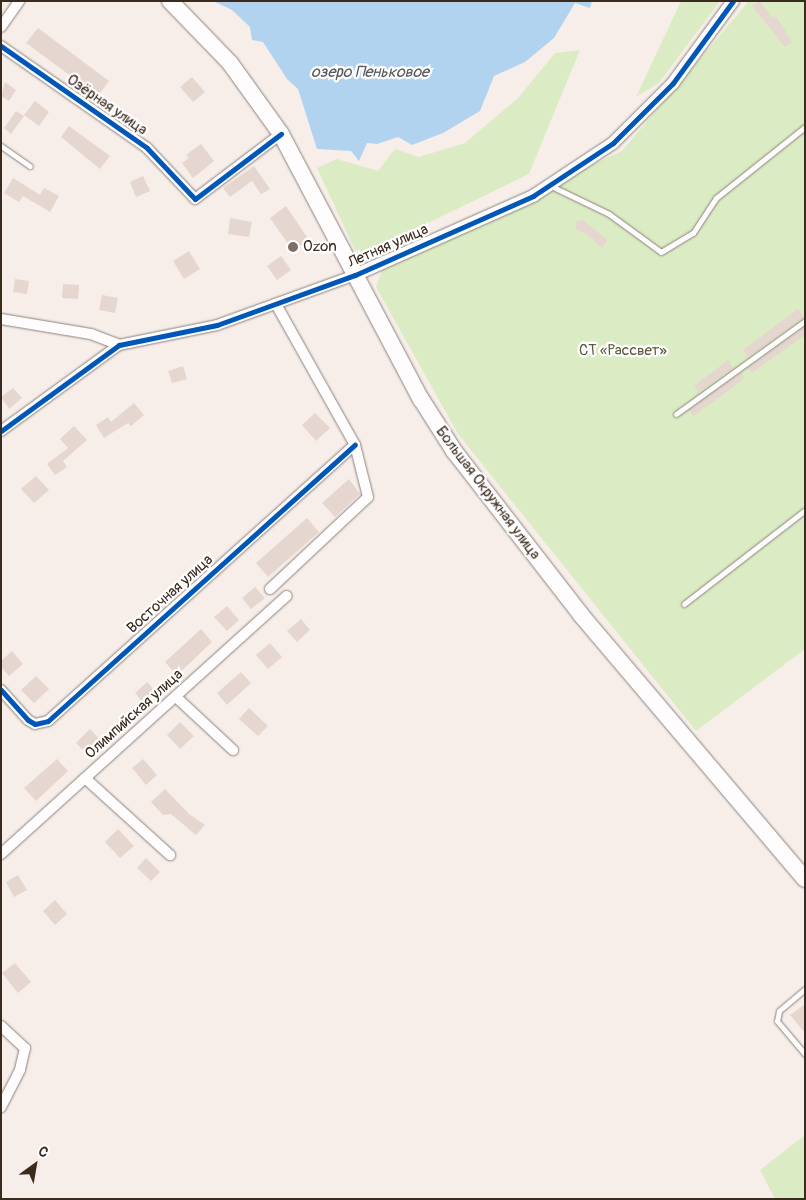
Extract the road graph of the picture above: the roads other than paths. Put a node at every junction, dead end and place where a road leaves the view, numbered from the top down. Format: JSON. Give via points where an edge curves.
{"nodes":[{"id":1,"x":19,"y":1,"type":"edge"},
{"id":2,"x":170,"y":1,"type":"edge"},
{"id":3,"x":733,"y":1,"type":"edge"},
{"id":4,"x":1,"y":27,"type":"edge"},
{"id":5,"x":1,"y":46,"type":"edge"},
{"id":6,"x":805,"y":127,"type":"edge"},
{"id":7,"x":282,"y":134,"type":"junction"},
{"id":8,"x":1,"y":146,"type":"edge"},
{"id":9,"x":30,"y":166,"type":"dead end"},
{"id":10,"x":549,"y":185,"type":"junction"},
{"id":11,"x":355,"y":275,"type":"junction"},
{"id":12,"x":276,"y":304,"type":"junction"},
{"id":13,"x":1,"y":319,"type":"edge"},
{"id":14,"x":805,"y":321,"type":"edge"},
{"id":15,"x":119,"y":346,"type":"junction"},
{"id":16,"x":676,"y":414,"type":"dead end"},
{"id":17,"x":1,"y":431,"type":"edge"},
{"id":18,"x":355,"y":446,"type":"junction"},
{"id":19,"x":805,"y":510,"type":"edge"},
{"id":20,"x":270,"y":589,"type":"dead end"},
{"id":21,"x":288,"y":596,"type":"dead end"},
{"id":22,"x":684,"y":604,"type":"dead end"},
{"id":23,"x":1,"y":690,"type":"edge"},
{"id":24,"x":176,"y":696,"type":"junction"},
{"id":25,"x":233,"y":750,"type":"dead end"},
{"id":26,"x":85,"y":778,"type":"junction"},
{"id":27,"x":1,"y":854,"type":"edge"},
{"id":28,"x":170,"y":855,"type":"dead end"},
{"id":29,"x":805,"y":879,"type":"edge"},
{"id":30,"x":805,"y":989,"type":"edge"},
{"id":31,"x":1,"y":1026,"type":"edge"},
{"id":32,"x":805,"y":1054,"type":"edge"},
{"id":33,"x":1,"y":1107,"type":"edge"}],
"edges":[{"from":1,"to":4,"type":"street"},
{"from":2,"to":7,"type":"main road","name":"Большая Окружная улица","via":[[230,63]]},
{"from":3,"to":10,"type":"street","name":"Летняя улица","via":[[673,83],[613,143]]},
{"from":5,"to":7,"type":"street","name":"Озёрная улица","via":[[147,148],[189,194],[200,198]]},
{"from":6,"to":10,"type":"lane","via":[[716,198],[693,233],[661,252],[609,214]]},
{"from":7,"to":11,"type":"main road","name":"Большая Окружная улица"},
{"from":8,"to":9,"type":"lane"},
{"from":10,"to":11,"type":"street","name":"Летняя улица","via":[[533,196]]},
{"from":11,"to":12,"type":"street","name":"Летняя улица"},
{"from":11,"to":29,"type":"main road","name":"Большая Окружная улица","via":[[421,399],[454,452],[581,615]]},
{"from":12,"to":15,"type":"street","name":"Летняя улица","via":[[217,325]]},
{"from":12,"to":18,"type":"street"},
{"from":13,"to":15,"type":"street","via":[[91,334]]},
{"from":14,"to":16,"type":"lane"},
{"from":15,"to":17,"type":"street","name":"Летняя улица"},
{"from":18,"to":20,"type":"street","via":[[368,497]]},
{"from":18,"to":23,"type":"street","name":"Восточная улица","via":[[48,721],[35,724],[28,720]]},
{"from":19,"to":22,"type":"lane"},
{"from":21,"to":24,"type":"street","name":"Олимпийская улица"},
{"from":24,"to":25,"type":"street"},
{"from":24,"to":26,"type":"street","name":"Олимпийская улица"},
{"from":26,"to":27,"type":"street","name":"Олимпийская улица"},
{"from":26,"to":28,"type":"street"},
{"from":30,"to":32,"type":"lane","via":[[779,1010],[778,1020]]},
{"from":31,"to":33,"type":"street","via":[[25,1048],[20,1070]]}]}
